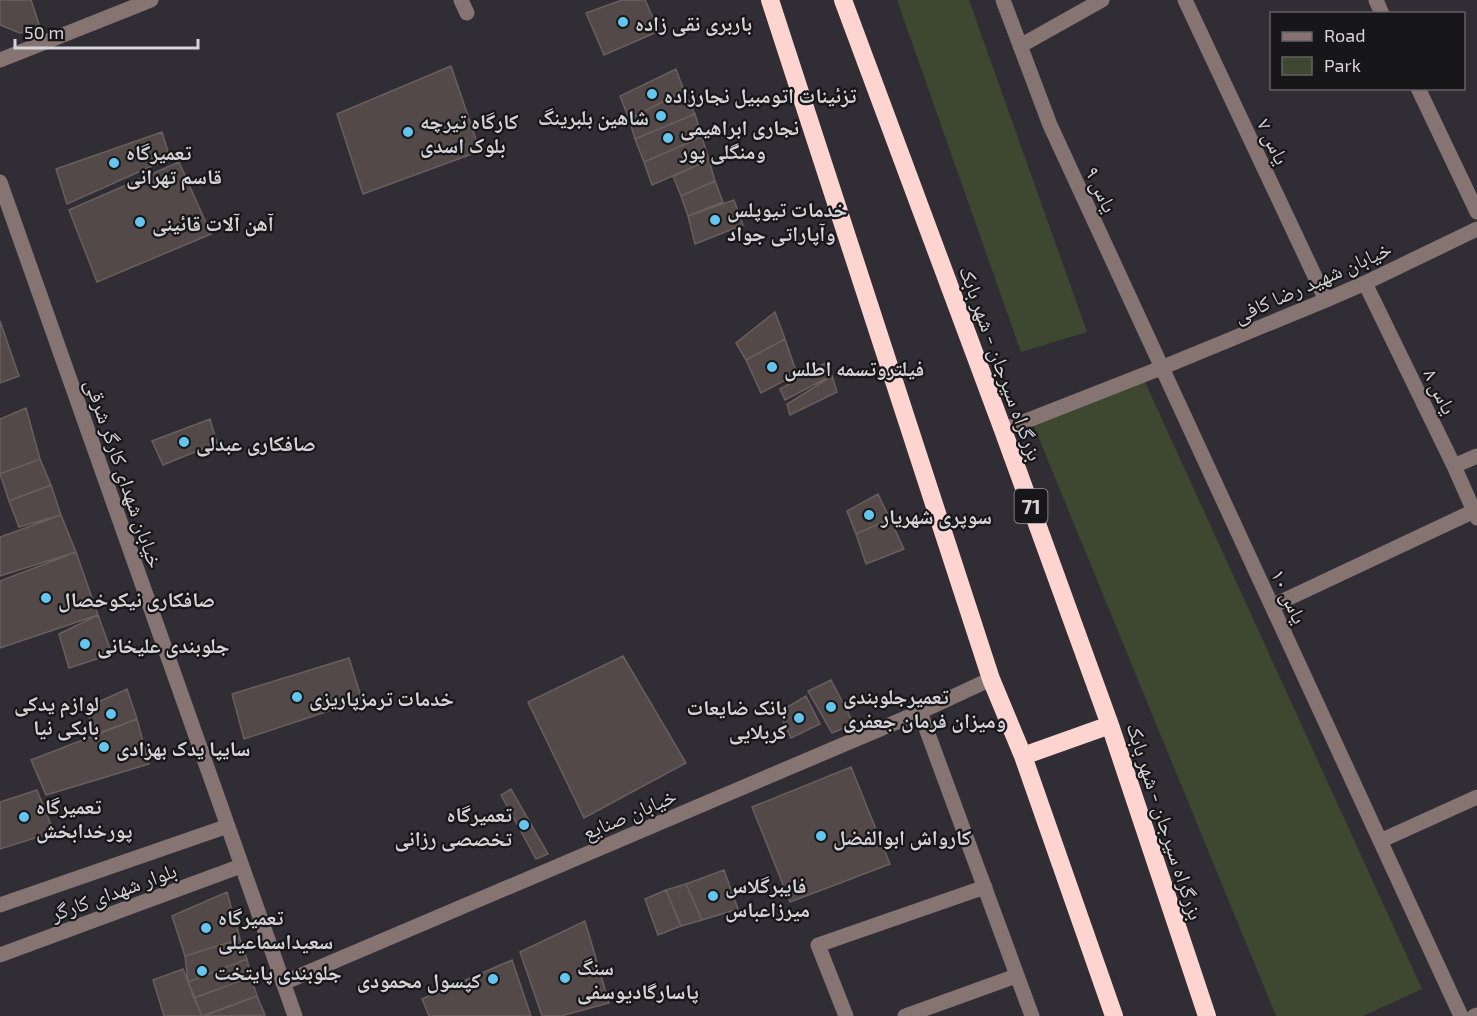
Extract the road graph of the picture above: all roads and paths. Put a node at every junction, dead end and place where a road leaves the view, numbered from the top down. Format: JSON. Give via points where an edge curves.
{"nodes":[{"id":1,"x":151,"y":0,"type":"edge"},
{"id":2,"x":770,"y":0,"type":"edge"},
{"id":3,"x":843,"y":0,"type":"edge"},
{"id":4,"x":1003,"y":0,"type":"edge"},
{"id":5,"x":1102,"y":0,"type":"edge"},
{"id":6,"x":1185,"y":0,"type":"edge"},
{"id":7,"x":1020,"y":46,"type":"junction"},
{"id":8,"x":0,"y":60,"type":"edge"},
{"id":9,"x":1419,"y":90,"type":"edge"},
{"id":10,"x":0,"y":182,"type":"edge"},
{"id":11,"x":1477,"y":212,"type":"edge"},
{"id":12,"x":1477,"y":228,"type":"edge"},
{"id":13,"x":1365,"y":283,"type":"junction"},
{"id":14,"x":1326,"y":300,"type":"junction"},
{"id":15,"x":1161,"y":368,"type":"junction"},
{"id":16,"x":1003,"y":430,"type":"junction"},
{"id":17,"x":1477,"y":456,"type":"edge"},
{"id":18,"x":1454,"y":466,"type":"junction"},
{"id":19,"x":1476,"y":514,"type":"edge"},
{"id":20,"x":1272,"y":606,"type":"junction"},
{"id":21,"x":991,"y":679,"type":"junction"},
{"id":22,"x":920,"y":712,"type":"junction"},
{"id":23,"x":1110,"y":725,"type":"junction"},
{"id":24,"x":1023,"y":756,"type":"junction"},
{"id":25,"x":1477,"y":796,"type":"edge"},
{"id":26,"x":228,"y":826,"type":"junction"},
{"id":27,"x":1380,"y":841,"type":"junction"},
{"id":28,"x":242,"y":866,"type":"junction"},
{"id":29,"x":985,"y":887,"type":"junction"},
{"id":30,"x":0,"y":905,"type":"edge"},
{"id":31,"x":0,"y":955,"type":"edge"},
{"id":32,"x":1016,"y":976,"type":"junction"},
{"id":33,"x":283,"y":983,"type":"junction"},
{"id":34,"x":295,"y":1016,"type":"edge"},
{"id":35,"x":846,"y":1016,"type":"edge"},
{"id":36,"x":905,"y":1016,"type":"edge"},
{"id":37,"x":1032,"y":1016,"type":"edge"},
{"id":38,"x":1114,"y":1016,"type":"edge"},
{"id":39,"x":1206,"y":1016,"type":"edge"},
{"id":40,"x":1461,"y":1016,"type":"edge"}],
"edges":[{"from":1,"to":8,"type":"street"},
{"from":2,"to":21,"type":"highway"},
{"from":3,"to":16,"type":"highway","name":"بزرگراه سیرجان - شهر بابک","number":"71"},
{"from":4,"to":7,"type":"street","name":"یاس ۹"},
{"from":5,"to":7,"type":"street"},
{"from":6,"to":14,"type":"street","name":"یاس ۷"},
{"from":7,"to":15,"type":"street","name":"یاس ۹","via":[[1050,125]]},
{"from":9,"to":11,"type":"street"},
{"from":10,"to":26,"type":"street","name":"خیابان شهدای کارگر شرقی"},
{"from":12,"to":13,"type":"street","name":"خیابان شهید رضا کافی"},
{"from":13,"to":14,"type":"street","name":"خیابان شهید رضا کافی"},
{"from":13,"to":18,"type":"street","name":"یاس ۸"},
{"from":14,"to":15,"type":"street","name":"خیابان شهید رضا کافی"},
{"from":15,"to":16,"type":"street","name":"خیابان شهید رضا کافی"},
{"from":15,"to":20,"type":"street","name":"یاس ۱۰"},
{"from":16,"to":23,"type":"highway","name":"بزرگراه سیرجان - شهر بابک","number":"71"},
{"from":17,"to":18,"type":"street"},
{"from":18,"to":19,"type":"street","name":"یاس ۸"},
{"from":19,"to":20,"type":"street"},
{"from":20,"to":27,"type":"street","name":"یاس ۱۰"},
{"from":21,"to":22,"type":"street","name":"خیابان صنایع"},
{"from":21,"to":24,"type":"highway"},
{"from":22,"to":29,"type":"street"},
{"from":22,"to":33,"type":"street","name":"خیابان صنایع"},
{"from":23,"to":24,"type":"highway"},
{"from":23,"to":39,"type":"highway","name":"بزرگراه سیرجان - شهر بابک","number":"71"},
{"from":24,"to":38,"type":"highway"},
{"from":25,"to":27,"type":"street"},
{"from":26,"to":28,"type":"street","name":"خیابان شهدای کارگر شرقی"},
{"from":26,"to":30,"type":"street","name":"بلوار شهدای کارگر"},
{"from":27,"to":40,"type":"street","name":"یاس ۱۰"},
{"from":28,"to":31,"type":"street","name":"بلوار شهدای کارگر"},
{"from":28,"to":33,"type":"street","name":"خیابان شهدای کارگر شرقی"},
{"from":29,"to":32,"type":"street"},
{"from":29,"to":35,"type":"street","via":[[818,945]]},
{"from":32,"to":36,"type":"street"},
{"from":32,"to":37,"type":"street"},
{"from":33,"to":34,"type":"street","name":"خیابان شهدای کارگر شرقی"}]}
